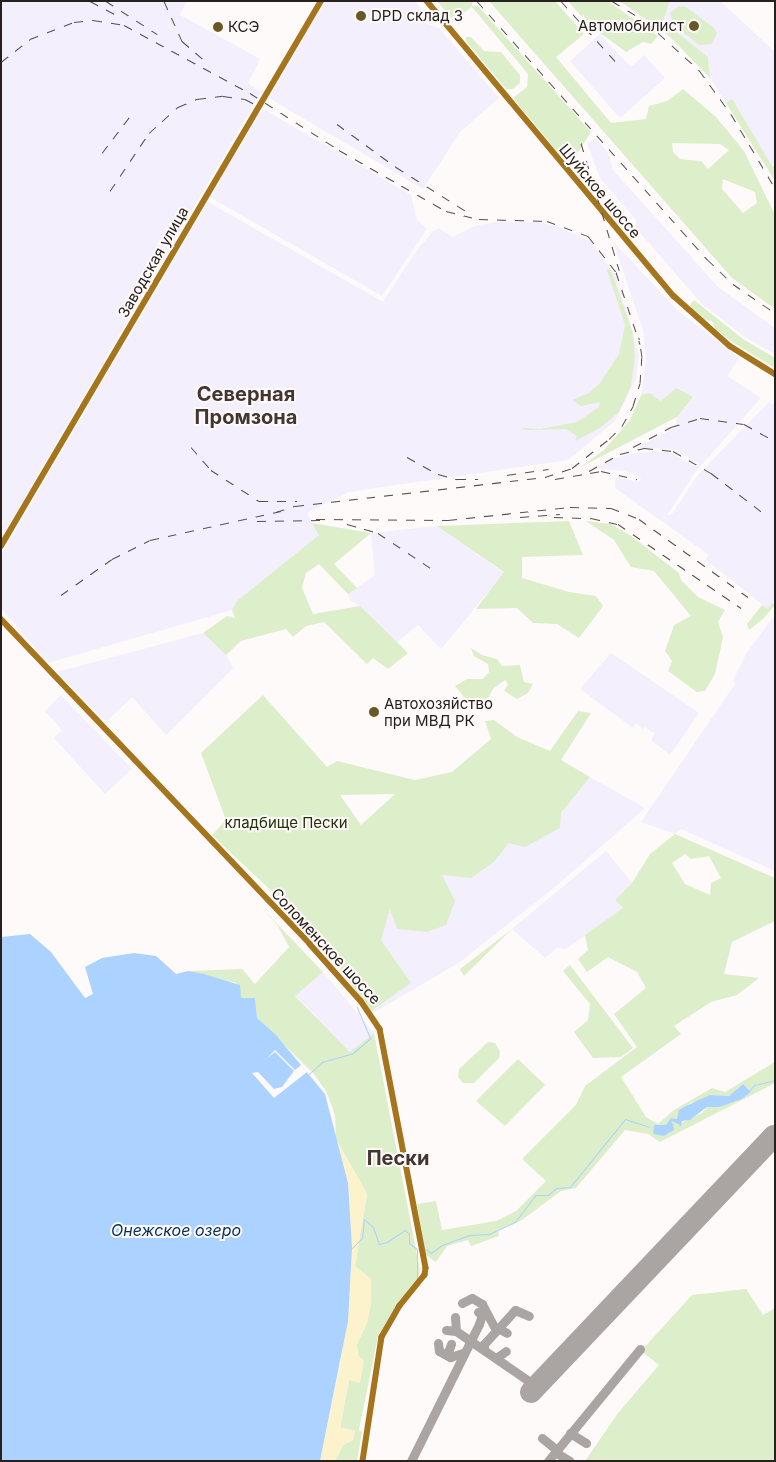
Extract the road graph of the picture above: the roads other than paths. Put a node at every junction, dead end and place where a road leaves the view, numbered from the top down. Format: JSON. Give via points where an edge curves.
{"nodes":[{"id":1,"x":320,"y":1,"type":"edge"},
{"id":2,"x":427,"y":1,"type":"edge"},
{"id":3,"x":775,"y":374,"type":"edge"},
{"id":4,"x":4,"y":537,"type":"edge"},
{"id":5,"x":1,"y":546,"type":"edge"},
{"id":6,"x":1,"y":619,"type":"edge"},
{"id":7,"x":363,"y":1461,"type":"edge"}],
"edges":[{"from":1,"to":4,"type":"main road","name":"Заводская улица"},
{"from":2,"to":3,"type":"main road","name":"Шуйское шоссе","via":[[674,296],[730,346]]},
{"from":4,"to":5,"type":"main road","name":"Заводская улица"},
{"from":6,"to":7,"type":"main road","name":"Соломенское шоссе","via":[[310,944],[361,1001],[380,1029],[426,1268],[425,1275],[400,1306],[382,1338]]}]}
